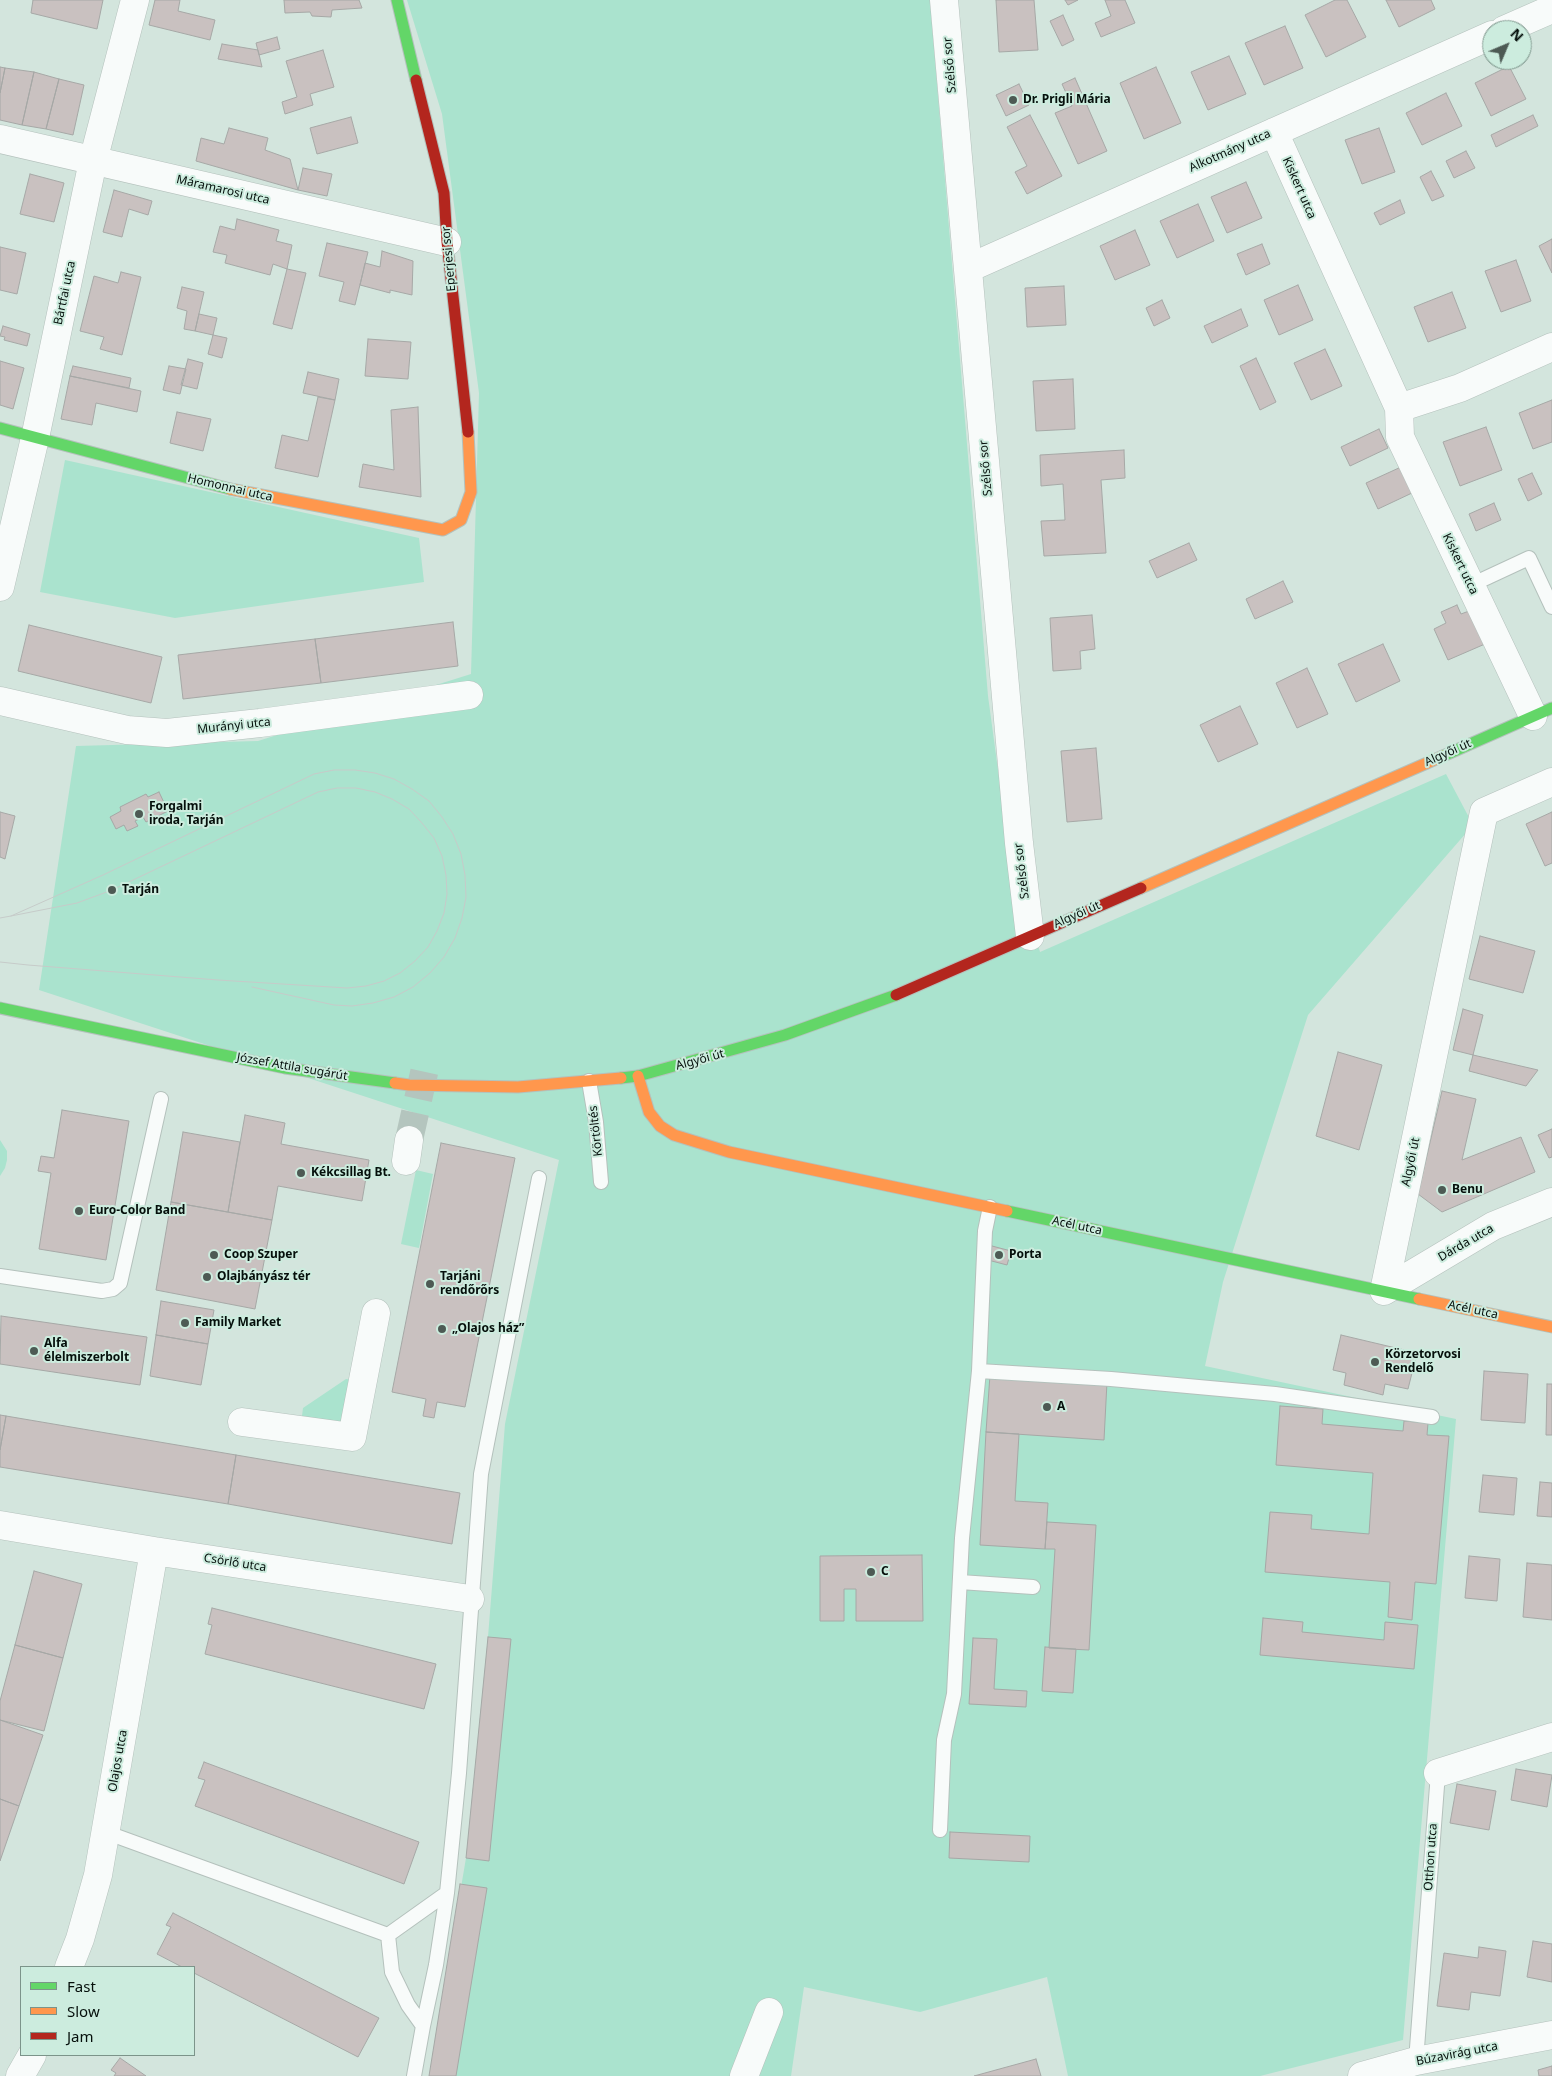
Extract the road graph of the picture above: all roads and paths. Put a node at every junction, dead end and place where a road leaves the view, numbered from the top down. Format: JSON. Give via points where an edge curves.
{"nodes":[{"id":1,"x":135,"y":0,"type":"edge"},
{"id":2,"x":397,"y":0,"type":"edge"},
{"id":3,"x":944,"y":0,"type":"edge"},
{"id":4,"x":1552,"y":9,"type":"edge"},
{"id":5,"x":1527,"y":20,"type":"edge"},
{"id":6,"x":1482,"y":39,"type":"edge"},
{"id":7,"x":1274,"y":132,"type":"junction"},
{"id":8,"x":0,"y":139,"type":"edge"},
{"id":9,"x":93,"y":160,"type":"junction"},
{"id":10,"x":447,"y":242,"type":"junction"},
{"id":11,"x":968,"y":268,"type":"junction"},
{"id":12,"x":1552,"y":347,"type":"edge"},
{"id":13,"x":1399,"y":408,"type":"junction"},
{"id":14,"x":0,"y":428,"type":"edge"},
{"id":15,"x":35,"y":438,"type":"junction"},
{"id":16,"x":461,"y":520,"type":"joint"},
{"id":17,"x":1471,"y":585,"type":"junction"},
{"id":18,"x":0,"y":587,"type":"edge"},
{"id":19,"x":1552,"y":607,"type":"edge"},
{"id":20,"x":469,"y":695,"type":"dead end"},
{"id":21,"x":0,"y":701,"type":"edge"},
{"id":22,"x":1543,"y":712,"type":"edge"},
{"id":23,"x":1552,"y":782,"type":"edge"},
{"id":24,"x":1030,"y":936,"type":"junction"},
{"id":25,"x":0,"y":1008,"type":"edge"},
{"id":26,"x":638,"y":1076,"type":"junction"},
{"id":27,"x":589,"y":1081,"type":"junction"},
{"id":28,"x":161,"y":1099,"type":"dead end"},
{"id":29,"x":539,"y":1178,"type":"dead end"},
{"id":30,"x":601,"y":1182,"type":"dead end"},
{"id":31,"x":1552,"y":1202,"type":"edge"},
{"id":32,"x":990,"y":1207,"type":"junction"},
{"id":33,"x":0,"y":1276,"type":"edge"},
{"id":34,"x":1384,"y":1291,"type":"junction"},
{"id":35,"x":376,"y":1313,"type":"dead end"},
{"id":36,"x":1552,"y":1327,"type":"edge"},
{"id":37,"x":979,"y":1370,"type":"junction"},
{"id":38,"x":1432,"y":1418,"type":"dead end"},
{"id":39,"x":242,"y":1422,"type":"dead end"},
{"id":40,"x":0,"y":1525,"type":"edge"},
{"id":41,"x":154,"y":1551,"type":"junction"},
{"id":42,"x":960,"y":1582,"type":"junction"},
{"id":43,"x":1034,"y":1588,"type":"dead end"},
{"id":44,"x":470,"y":1599,"type":"junction"},
{"id":45,"x":1552,"y":1737,"type":"edge"},
{"id":46,"x":1438,"y":1773,"type":"joint"},
{"id":47,"x":940,"y":1830,"type":"dead end"},
{"id":48,"x":105,"y":1832,"type":"junction"},
{"id":49,"x":447,"y":1893,"type":"junction"},
{"id":50,"x":388,"y":1935,"type":"junction"},
{"id":51,"x":69,"y":1966,"type":"edge"},
{"id":52,"x":769,"y":2012,"type":"dead end"},
{"id":53,"x":424,"y":2026,"type":"junction"},
{"id":54,"x":1552,"y":2035,"type":"edge"},
{"id":55,"x":31,"y":2056,"type":"edge"},
{"id":56,"x":1416,"y":2061,"type":"junction"},
{"id":57,"x":20,"y":2076,"type":"edge"},
{"id":58,"x":414,"y":2076,"type":"edge"},
{"id":59,"x":744,"y":2076,"type":"edge"},
{"id":60,"x":1362,"y":2076,"type":"edge"}],
"edges":[{"from":1,"to":9,"type":"street","name":"Bártfai utca"},
{"from":2,"to":10,"type":"street","name":"Eperjesi sor","via":[[444,193]]},
{"from":3,"to":11,"type":"street","name":"Szélső sor"},
{"from":4,"to":5,"type":"street"},
{"from":6,"to":7,"type":"street","name":"Alkotmány utca"},
{"from":7,"to":11,"type":"street","name":"Alkotmány utca"},
{"from":7,"to":13,"type":"street","name":"Kiskert utca"},
{"from":8,"to":9,"type":"street","name":"Máramarosi utca"},
{"from":9,"to":10,"type":"street","name":"Máramarosi utca"},
{"from":9,"to":15,"type":"street","name":"Bártfai utca"},
{"from":10,"to":16,"type":"street","name":"Eperjesi sor","via":[[470,453],[470,492]]},
{"from":11,"to":24,"type":"street","name":"Szélső sor"},
{"from":12,"to":13,"type":"street","via":[[1460,388]]},
{"from":13,"to":17,"type":"street","name":"Kiskert utca","via":[[1400,437]]},
{"from":14,"to":15,"type":"street","name":"Homonnai utca"},
{"from":15,"to":16,"type":"street","name":"Homonnai utca","via":[[248,494],[443,530]]},
{"from":15,"to":18,"type":"street","name":"Bártfai utca"},
{"from":17,"to":19,"type":"lane","via":[[1529,558]]},
{"from":17,"to":22,"type":"street","name":"Kiskert utca"},
{"from":20,"to":21,"type":"street","name":"Murányi utca","via":[[167,733],[127,730]]},
{"from":22,"to":24,"type":"street","name":"Algyői út"},
{"from":23,"to":34,"type":"street","name":"Algyői út","via":[[1484,812]]},
{"from":24,"to":26,"type":"street","name":"Algyői út","via":[[901,993],[812,1026],[735,1051]]},
{"from":25,"to":27,"type":"street","name":"József Attila sugárút","via":[[285,1068],[410,1085],[509,1087]]},
{"from":26,"to":27,"type":"street","name":"Algyői út"},
{"from":26,"to":32,"type":"street","name":"Acél utca","via":[[649,1112],[660,1126],[674,1135],[729,1152]]},
{"from":27,"to":30,"type":"lane","name":"Körtöltés"},
{"from":28,"to":33,"type":"lane","via":[[120,1283],[113,1289],[102,1291]]},
{"from":29,"to":44,"type":"lane","via":[[481,1474]]},
{"from":31,"to":34,"type":"street","name":"Dárda utca","via":[[1493,1226]]},
{"from":32,"to":34,"type":"street","name":"Acél utca"},
{"from":32,"to":37,"type":"lane","via":[[985,1231]]},
{"from":34,"to":36,"type":"street","name":"Acél utca"},
{"from":35,"to":39,"type":"street","via":[[352,1437]]},
{"from":37,"to":38,"type":"lane","via":[[1265,1394]]},
{"from":37,"to":42,"type":"lane"},
{"from":40,"to":41,"type":"street","name":"Csörlő utca"},
{"from":41,"to":44,"type":"street","name":"Csörlő utca"},
{"from":41,"to":48,"type":"street","name":"Olajos utca"},
{"from":42,"to":43,"type":"lane"},
{"from":42,"to":47,"type":"lane","via":[[954,1694],[944,1740]]},
{"from":44,"to":49,"type":"lane","via":[[459,1773]]},
{"from":45,"to":46,"type":"street","name":"Otthon utca"},
{"from":46,"to":56,"type":"lane","name":"Otthon utca"},
{"from":48,"to":50,"type":"lane"},
{"from":48,"to":51,"type":"street","name":"Olajos utca","via":[[98,1875]]},
{"from":49,"to":50,"type":"lane"},
{"from":49,"to":53,"type":"lane"},
{"from":50,"to":53,"type":"lane","via":[[392,1972],[408,2006]]},
{"from":52,"to":59,"type":"street"},
{"from":53,"to":58,"type":"lane"},
{"from":54,"to":56,"type":"street","name":"Búzavirág utca"},
{"from":55,"to":57,"type":"street"},
{"from":56,"to":60,"type":"street","name":"Búzavirág utca"}]}
